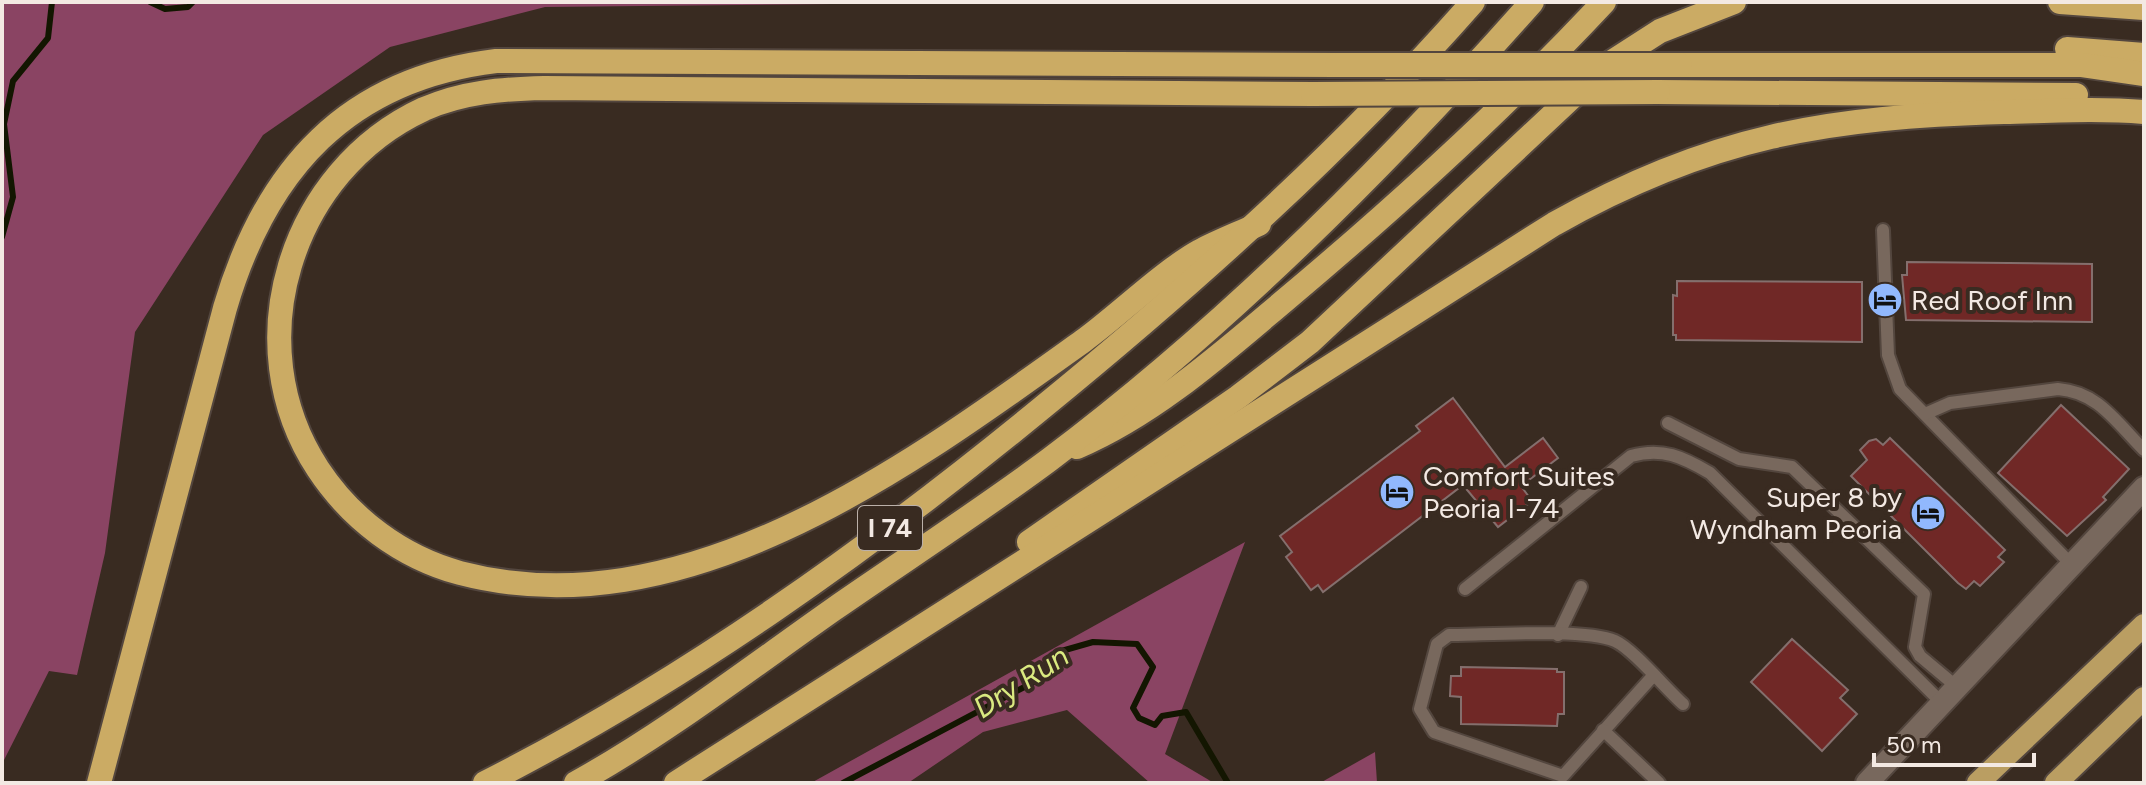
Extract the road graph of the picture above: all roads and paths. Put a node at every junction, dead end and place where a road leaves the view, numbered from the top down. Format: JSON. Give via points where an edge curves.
{"nodes":[{"id":1,"x":1473,"y":2,"type":"edge"},
{"id":2,"x":1532,"y":2,"type":"edge"},
{"id":3,"x":1604,"y":2,"type":"edge"},
{"id":4,"x":1734,"y":2,"type":"edge"},
{"id":5,"x":2060,"y":2,"type":"edge"},
{"id":6,"x":2144,"y":8,"type":"edge"},
{"id":7,"x":2144,"y":55,"type":"edge"},
{"id":8,"x":1707,"y":65,"type":"junction"},
{"id":9,"x":2144,"y":74,"type":"edge"},
{"id":10,"x":2144,"y":103,"type":"edge"},
{"id":11,"x":2144,"y":112,"type":"edge"},
{"id":12,"x":1259,"y":224,"type":"junction"},
{"id":13,"x":1883,"y":230,"type":"dead end"},
{"id":14,"x":1925,"y":414,"type":"junction"},
{"id":15,"x":1668,"y":423,"type":"dead end"},
{"id":16,"x":2144,"y":450,"type":"edge"},
{"id":17,"x":1049,"y":460,"type":"junction"},
{"id":18,"x":2144,"y":488,"type":"edge"},
{"id":19,"x":2072,"y":565,"type":"junction"},
{"id":20,"x":1581,"y":587,"type":"dead end"},
{"id":21,"x":1465,"y":589,"type":"dead end"},
{"id":22,"x":2144,"y":625,"type":"edge"},
{"id":23,"x":1558,"y":635,"type":"junction"},
{"id":24,"x":1652,"y":677,"type":"junction"},
{"id":25,"x":1950,"y":695,"type":"junction"},
{"id":26,"x":2144,"y":698,"type":"edge"},
{"id":27,"x":1683,"y":704,"type":"dead end"},
{"id":28,"x":1603,"y":730,"type":"junction"},
{"id":29,"x":697,"y":770,"type":"junction"},
{"id":30,"x":99,"y":783,"type":"edge"},
{"id":31,"x":485,"y":783,"type":"edge"},
{"id":32,"x":576,"y":783,"type":"edge"},
{"id":33,"x":676,"y":783,"type":"edge"},
{"id":34,"x":1659,"y":783,"type":"edge"},
{"id":35,"x":1867,"y":783,"type":"edge"},
{"id":36,"x":1978,"y":783,"type":"edge"},
{"id":37,"x":2056,"y":783,"type":"edge"}],
"edges":[{"from":1,"to":12,"type":"highway","number":"I 74"},
{"from":2,"to":17,"type":"highway","number":"I 74","via":[[1408,137],[1261,279]]},
{"from":3,"to":17,"type":"highway","via":[[1414,190],[1263,319],[1120,429]]},
{"from":4,"to":29,"type":"highway","via":[[1660,31],[1613,60],[1346,310],[1265,377]]},
{"from":5,"to":6,"type":"highway"},
{"from":7,"to":8,"type":"highway","via":[[2083,49]]},
{"from":8,"to":9,"type":"highway","via":[[2082,65]]},
{"from":8,"to":30,"type":"highway","bridge":true,"via":[[496,61],[413,80],[360,108],[300,159],[249,237],[225,308]]},
{"from":10,"to":12,"type":"highway","bridge":true,"via":[[2076,95],[1658,92],[544,88],[468,94],[385,131],[353,159],[313,208],[282,291],[281,375],[294,423],[327,482],[356,515],[396,546],[449,569],[498,581],[608,581],[711,557],[842,502],[1083,341],[1197,253]]},
{"from":11,"to":29,"type":"highway","via":[[1940,114],[1841,122],[1726,147],[1642,177],[1554,224]]},
{"from":12,"to":31,"type":"highway","number":"I 74","via":[[1091,369],[887,531],[751,626]]},
{"from":13,"to":14,"type":"lane","via":[[1888,355],[1900,389]]},
{"from":14,"to":16,"type":"lane","via":[[1950,403],[2075,390],[2089,395]]},
{"from":14,"to":19,"type":"lane"},
{"from":15,"to":25,"type":"lane","via":[[1739,459],[1792,467],[1924,594],[1915,647]]},
{"from":17,"to":32,"type":"highway","number":"I 74","via":[[673,722]]},
{"from":18,"to":19,"type":"street"},
{"from":19,"to":25,"type":"street"},
{"from":20,"to":23,"type":"lane"},
{"from":21,"to":25,"type":"lane","via":[[1631,456],[1649,450],[1677,455],[1710,473]]},
{"from":22,"to":36,"type":"highway"},
{"from":23,"to":24,"type":"lane","via":[[1613,640]]},
{"from":23,"to":28,"type":"lane","via":[[1449,635],[1437,644],[1420,709],[1434,732],[1563,776]]},
{"from":24,"to":27,"type":"lane"},
{"from":24,"to":28,"type":"lane"},
{"from":25,"to":35,"type":"street"},
{"from":26,"to":37,"type":"highway"},
{"from":28,"to":34,"type":"lane"},
{"from":29,"to":33,"type":"highway"}]}
